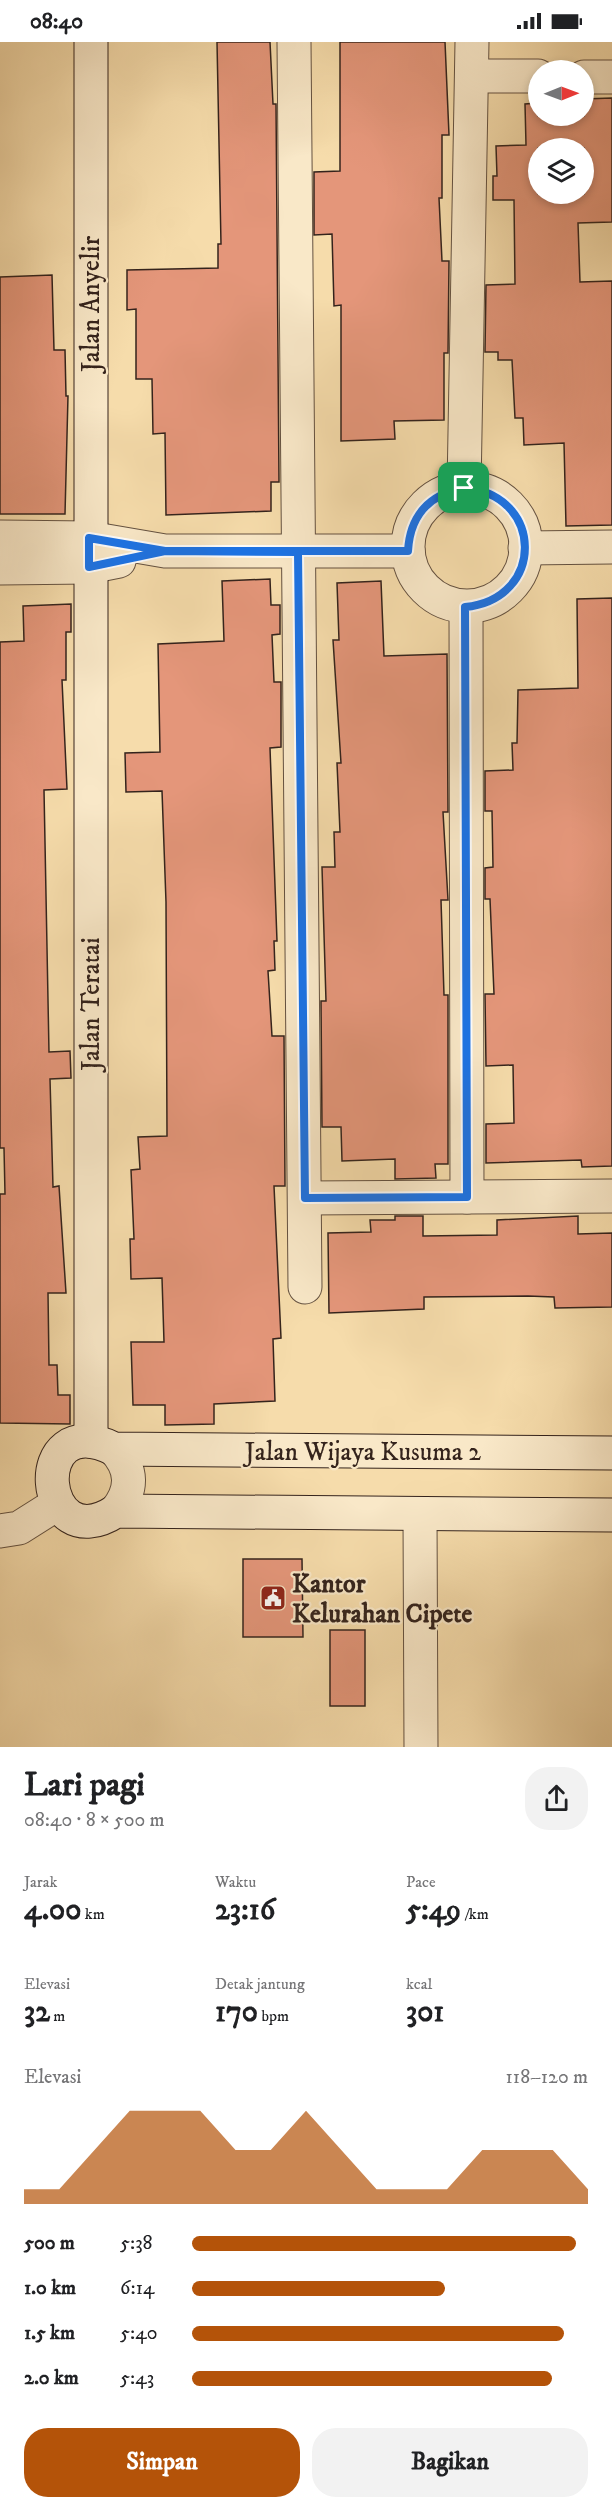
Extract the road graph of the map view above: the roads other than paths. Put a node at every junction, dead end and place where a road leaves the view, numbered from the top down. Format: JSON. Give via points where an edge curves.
{"nodes":[{"id":1,"x":91,"y":42,"type":"edge"},
{"id":2,"x":294,"y":42,"type":"edge"},
{"id":3,"x":472,"y":42,"type":"edge"},
{"id":4,"x":473,"y":76,"type":"junction"},
{"id":5,"x":528,"y":76,"type":"edge"},
{"id":6,"x":594,"y":77,"type":"edge"},
{"id":7,"x":612,"y":77,"type":"edge"},
{"id":8,"x":464,"y":488,"type":"junction"},
{"id":9,"x":0,"y":537,"type":"edge"},
{"id":10,"x":612,"y":547,"type":"edge"},
{"id":11,"x":525,"y":548,"type":"junction"},
{"id":12,"x":408,"y":551,"type":"junction"},
{"id":13,"x":89,"y":552,"type":"junction"},
{"id":14,"x":298,"y":552,"type":"junction"},
{"id":15,"x":0,"y":568,"type":"edge"},
{"id":16,"x":465,"y":607,"type":"junction"},
{"id":17,"x":612,"y":1196,"type":"edge"},
{"id":18,"x":467,"y":1197,"type":"junction"},
{"id":19,"x":305,"y":1198,"type":"junction"},
{"id":20,"x":305,"y":1287,"type":"dead end"},
{"id":21,"x":103,"y":1445,"type":"junction"},
{"id":22,"x":612,"y":1453,"type":"edge"},
{"id":23,"x":57,"y":1504,"type":"junction"},
{"id":24,"x":116,"y":1511,"type":"junction"},
{"id":25,"x":420,"y":1515,"type":"junction"},
{"id":26,"x":612,"y":1515,"type":"edge"},
{"id":27,"x":0,"y":1531,"type":"edge"},
{"id":28,"x":422,"y":1747,"type":"edge"}],
"edges":[{"from":1,"to":13,"type":"street","name":"Jalan Anyelir"},
{"from":2,"to":14,"type":"street"},
{"from":3,"to":4,"type":"street"},
{"from":4,"to":5,"type":"street"},
{"from":4,"to":8,"type":"street"},
{"from":6,"to":7,"type":"street"},
{"from":8,"to":11,"type":"street","via":[[488,492],[508,505],[521,525]]},
{"from":8,"to":12,"type":"street","via":[[439,495],[419,512]]},
{"from":9,"to":13,"type":"street"},
{"from":10,"to":11,"type":"street"},
{"from":11,"to":16,"type":"street","via":[[519,574],[503,594]]},
{"from":12,"to":14,"type":"street"},
{"from":12,"to":16,"type":"street","via":[[410,565],[426,590],[451,605]]},
{"from":13,"to":14,"type":"street"},
{"from":13,"to":15,"type":"street"},
{"from":13,"to":21,"type":"street","name":"Jalan Teratai"},
{"from":14,"to":19,"type":"street"},
{"from":16,"to":18,"type":"street"},
{"from":17,"to":18,"type":"street"},
{"from":18,"to":19,"type":"street"},
{"from":19,"to":20,"type":"street"},
{"from":21,"to":22,"type":"street","name":"Jalan Wijaya Kusuma 2"},
{"from":21,"to":23,"type":"street","name":"Jalan Wijaya Kusuma 2","via":[[67,1448],[54,1464],[50,1484]]},
{"from":21,"to":24,"type":"street","via":[[124,1460],[129,1487]]},
{"from":23,"to":24,"type":"street","via":[[74,1518],[85,1521],[96,1521]]},
{"from":23,"to":27,"type":"street","via":[[19,1528]]},
{"from":24,"to":25,"type":"street"},
{"from":25,"to":26,"type":"street"},
{"from":25,"to":28,"type":"street"}]}
